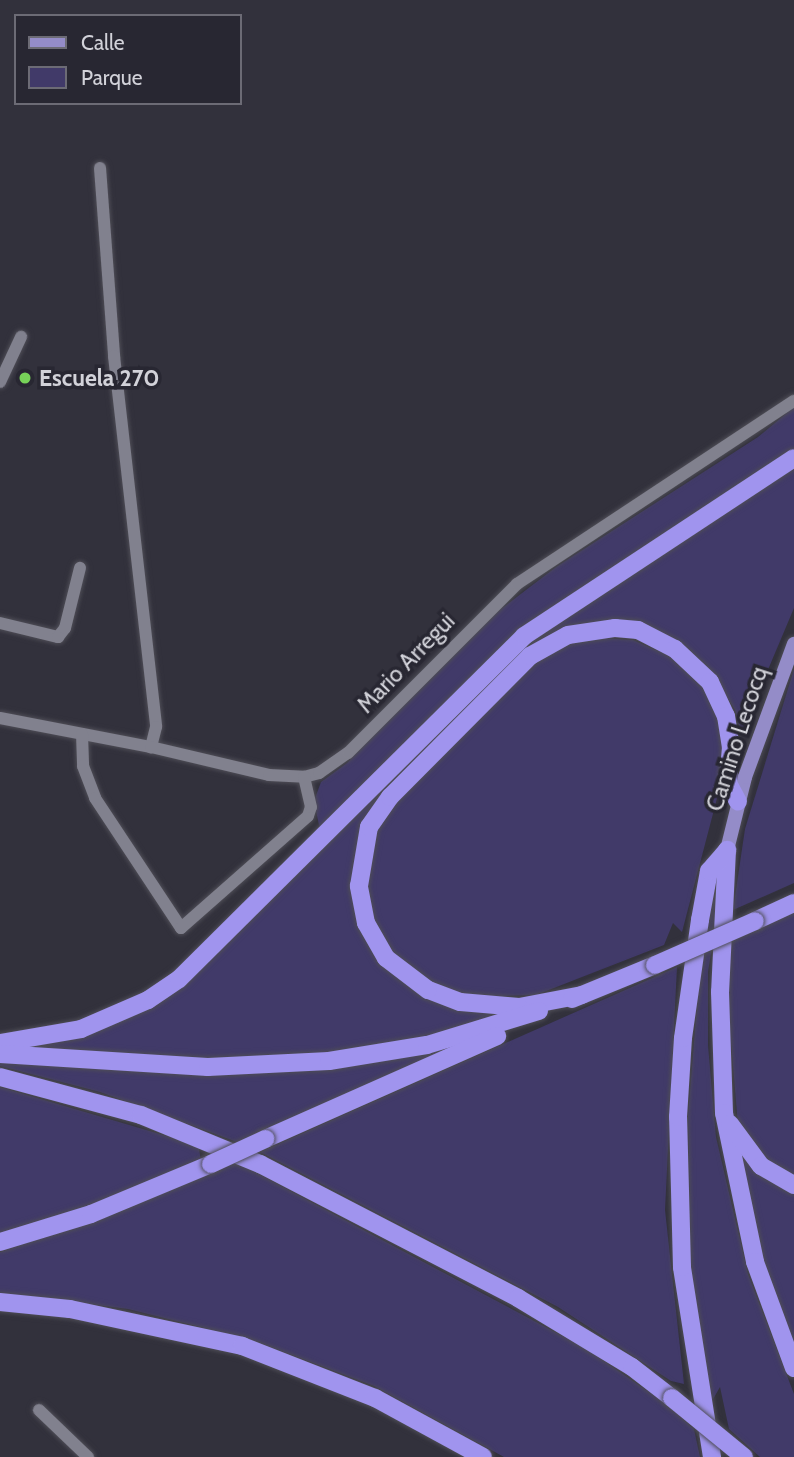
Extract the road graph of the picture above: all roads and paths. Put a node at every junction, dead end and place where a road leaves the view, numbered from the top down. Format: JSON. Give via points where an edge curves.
{"nodes":[{"id":1,"x":100,"y":168,"type":"dead end"},
{"id":2,"x":21,"y":337,"type":"dead end"},
{"id":3,"x":0,"y":382,"type":"edge"},
{"id":4,"x":794,"y":401,"type":"edge"},
{"id":5,"x":794,"y":458,"type":"edge"},
{"id":6,"x":80,"y":568,"type":"dead end"},
{"id":7,"x":0,"y":623,"type":"edge"},
{"id":8,"x":794,"y":644,"type":"edge"},
{"id":9,"x":0,"y":718,"type":"edge"},
{"id":10,"x":82,"y":734,"type":"junction"},
{"id":11,"x":151,"y":747,"type":"junction"},
{"id":12,"x":304,"y":777,"type":"junction"},
{"id":13,"x":738,"y":802,"type":"junction"},
{"id":14,"x":727,"y":850,"type":"junction"},
{"id":15,"x":794,"y":903,"type":"edge"},
{"id":16,"x":582,"y":995,"type":"junction"},
{"id":17,"x":0,"y":1043,"type":"edge"},
{"id":18,"x":0,"y":1054,"type":"edge"},
{"id":19,"x":0,"y":1077,"type":"edge"},
{"id":20,"x":724,"y":1113,"type":"junction"},
{"id":21,"x":794,"y":1185,"type":"edge"},
{"id":22,"x":0,"y":1242,"type":"edge"},
{"id":23,"x":0,"y":1302,"type":"edge"},
{"id":24,"x":794,"y":1368,"type":"edge"},
{"id":25,"x":39,"y":1409,"type":"dead end"},
{"id":26,"x":88,"y":1457,"type":"edge"},
{"id":27,"x":483,"y":1457,"type":"edge"},
{"id":28,"x":712,"y":1457,"type":"edge"},
{"id":29,"x":744,"y":1457,"type":"edge"}],
"edges":[{"from":1,"to":11,"type":"street","via":[[114,356],[156,727]]},
{"from":2,"to":3,"type":"street"},
{"from":4,"to":12,"type":"street","name":"Mario Arregui","via":[[517,584],[339,761]]},
{"from":5,"to":17,"type":"highway","via":[[524,636],[178,979],[148,1000],[81,1030]]},
{"from":6,"to":7,"type":"street","via":[[65,628],[58,637]]},
{"from":8,"to":13,"type":"main road","name":"Camino Lecocq"},
{"from":9,"to":10,"type":"street","name":"Mario Arregui"},
{"from":10,"to":11,"type":"street","name":"Mario Arregui"},
{"from":10,"to":12,"type":"street","via":[[83,766],[94,798],[181,928],[308,816],[311,807]]},
{"from":11,"to":12,"type":"street","name":"Mario Arregui","via":[[269,775]]},
{"from":13,"to":14,"type":"main road","name":"Camino Lecocq"},
{"from":13,"to":16,"type":"highway","via":[[728,783],[731,747],[726,716],[710,682],[675,649],[638,631],[615,628],[568,635],[530,656],[390,797],[369,827],[359,886],[366,923],[386,958],[428,990],[460,1002],[519,1007]]},
{"from":14,"to":20,"type":"highway","via":[[720,992]]},
{"from":14,"to":28,"type":"highway","via":[[709,871],[702,908],[683,1038],[678,1117],[682,1267]]},
{"from":15,"to":16,"type":"highway","bridge":true},
{"from":16,"to":18,"type":"highway","via":[[471,1034],[329,1061],[208,1067]]},
{"from":16,"to":22,"type":"highway","bridge":true,"via":[[211,1164],[90,1213]]},
{"from":19,"to":29,"type":"highway","bridge":true,"via":[[141,1115],[260,1164],[529,1304],[632,1367]]},
{"from":20,"to":21,"type":"highway","via":[[751,1156],[772,1175]]},
{"from":20,"to":24,"type":"highway","via":[[755,1262]]},
{"from":23,"to":27,"type":"highway","via":[[71,1309],[242,1346],[375,1398]]},
{"from":25,"to":26,"type":"street"}]}
